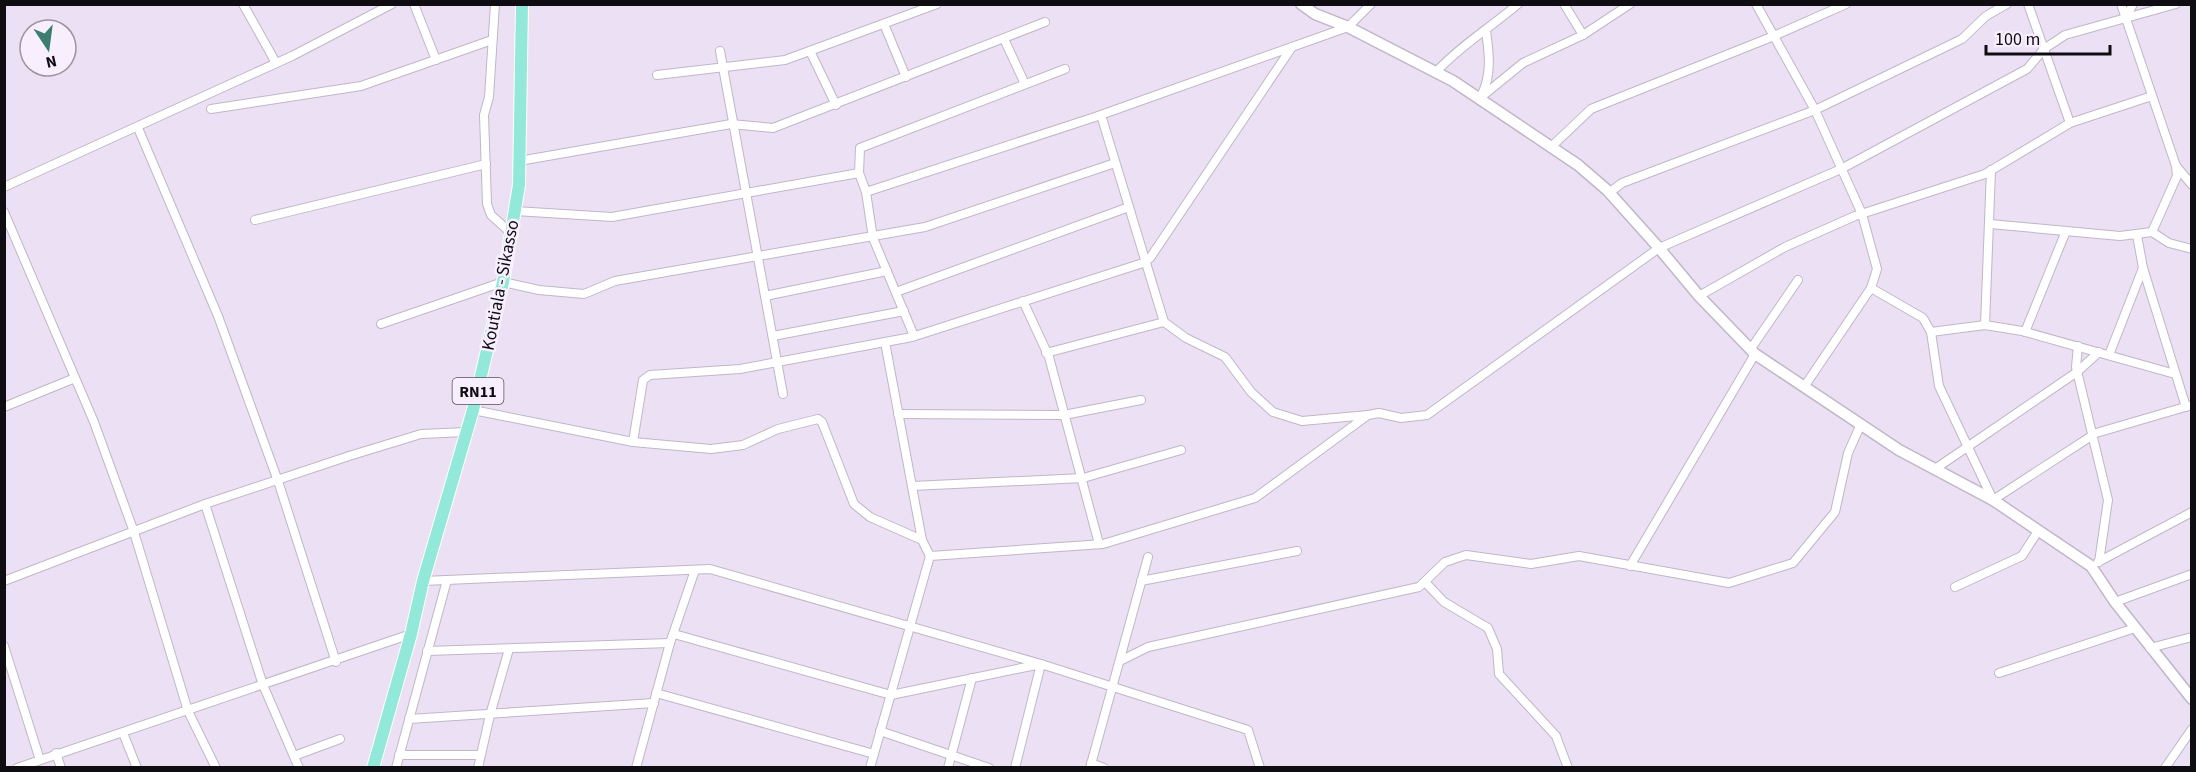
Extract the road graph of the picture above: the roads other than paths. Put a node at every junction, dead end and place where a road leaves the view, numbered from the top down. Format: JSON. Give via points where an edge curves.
{"nodes":[{"id":1,"x":243,"y":4,"type":"edge"},
{"id":2,"x":392,"y":4,"type":"edge"},
{"id":3,"x":414,"y":4,"type":"edge"},
{"id":4,"x":495,"y":4,"type":"edge"},
{"id":5,"x":522,"y":4,"type":"edge"},
{"id":6,"x":937,"y":4,"type":"edge"},
{"id":7,"x":1301,"y":4,"type":"edge"},
{"id":8,"x":1371,"y":4,"type":"edge"},
{"id":9,"x":1518,"y":4,"type":"edge"},
{"id":10,"x":1564,"y":4,"type":"edge"},
{"id":11,"x":1630,"y":4,"type":"edge"},
{"id":12,"x":1756,"y":4,"type":"edge"},
{"id":13,"x":1846,"y":4,"type":"edge"},
{"id":14,"x":2007,"y":4,"type":"edge"},
{"id":15,"x":2028,"y":4,"type":"edge"},
{"id":16,"x":2121,"y":4,"type":"edge"},
{"id":17,"x":2133,"y":4,"type":"edge"},
{"id":18,"x":2176,"y":4,"type":"edge"},
{"id":19,"x":2126,"y":18,"type":"junction"},
{"id":20,"x":1045,"y":22,"type":"dead end"},
{"id":21,"x":884,"y":24,"type":"junction"},
{"id":22,"x":1348,"y":27,"type":"junction"},
{"id":23,"x":1486,"y":31,"type":"junction"},
{"id":24,"x":1583,"y":35,"type":"junction"},
{"id":25,"x":1774,"y":36,"type":"junction"},
{"id":26,"x":1004,"y":39,"type":"junction"},
{"id":27,"x":492,"y":40,"type":"junction"},
{"id":28,"x":1292,"y":47,"type":"junction"},
{"id":29,"x":2044,"y":49,"type":"junction"},
{"id":30,"x":720,"y":51,"type":"dead end"},
{"id":31,"x":810,"y":51,"type":"junction"},
{"id":32,"x":436,"y":60,"type":"junction"},
{"id":33,"x":276,"y":63,"type":"junction"},
{"id":34,"x":723,"y":67,"type":"junction"},
{"id":35,"x":1065,"y":69,"type":"dead end"},
{"id":36,"x":1436,"y":72,"type":"junction"},
{"id":37,"x":657,"y":75,"type":"dead end"},
{"id":38,"x":906,"y":77,"type":"junction"},
{"id":39,"x":1025,"y":84,"type":"junction"},
{"id":40,"x":2152,"y":96,"type":"junction"},
{"id":41,"x":1480,"y":98,"type":"junction"},
{"id":42,"x":836,"y":105,"type":"junction"},
{"id":43,"x":211,"y":109,"type":"dead end"},
{"id":44,"x":1815,"y":110,"type":"junction"},
{"id":45,"x":1101,"y":115,"type":"junction"},
{"id":46,"x":2070,"y":123,"type":"junction"},
{"id":47,"x":734,"y":124,"type":"junction"},
{"id":48,"x":138,"y":128,"type":"junction"},
{"id":49,"x":1551,"y":147,"type":"junction"},
{"id":50,"x":519,"y":161,"type":"junction"},
{"id":51,"x":1115,"y":163,"type":"junction"},
{"id":52,"x":486,"y":164,"type":"junction"},
{"id":53,"x":2176,"y":166,"type":"junction"},
{"id":54,"x":1841,"y":169,"type":"junction"},
{"id":55,"x":1991,"y":170,"type":"junction"},
{"id":56,"x":858,"y":173,"type":"junction"},
{"id":57,"x":2192,"y":185,"type":"edge"},
{"id":58,"x":4,"y":187,"type":"edge"},
{"id":59,"x":866,"y":192,"type":"junction"},
{"id":60,"x":746,"y":193,"type":"junction"},
{"id":61,"x":1609,"y":193,"type":"junction"},
{"id":62,"x":1129,"y":207,"type":"junction"},
{"id":63,"x":515,"y":211,"type":"junction"},
{"id":64,"x":4,"y":212,"type":"edge"},
{"id":65,"x":1862,"y":214,"type":"junction"},
{"id":66,"x":255,"y":220,"type":"dead end"},
{"id":67,"x":1990,"y":224,"type":"junction"},
{"id":68,"x":2066,"y":231,"type":"junction"},
{"id":69,"x":2152,"y":232,"type":"junction"},
{"id":70,"x":511,"y":233,"type":"junction"},
{"id":71,"x":2137,"y":235,"type":"junction"},
{"id":72,"x":873,"y":238,"type":"junction"},
{"id":73,"x":1659,"y":248,"type":"junction"},
{"id":74,"x":2192,"y":249,"type":"edge"},
{"id":75,"x":758,"y":258,"type":"junction"},
{"id":76,"x":1145,"y":261,"type":"junction"},
{"id":77,"x":2143,"y":268,"type":"junction"},
{"id":78,"x":887,"y":271,"type":"junction"},
{"id":79,"x":1798,"y":280,"type":"dead end"},
{"id":80,"x":502,"y":282,"type":"junction"},
{"id":81,"x":1871,"y":288,"type":"junction"},
{"id":82,"x":896,"y":292,"type":"junction"},
{"id":83,"x":765,"y":296,"type":"junction"},
{"id":84,"x":1699,"y":296,"type":"junction"},
{"id":85,"x":1023,"y":301,"type":"junction"},
{"id":86,"x":904,"y":311,"type":"junction"},
{"id":87,"x":1164,"y":322,"type":"junction"},
{"id":88,"x":381,"y":324,"type":"dead end"},
{"id":89,"x":1985,"y":325,"type":"junction"},
{"id":90,"x":1931,"y":332,"type":"junction"},
{"id":91,"x":2025,"y":332,"type":"junction"},
{"id":92,"x":772,"y":336,"type":"junction"},
{"id":93,"x":914,"y":336,"type":"junction"},
{"id":94,"x":885,"y":342,"type":"junction"},
{"id":95,"x":2078,"y":346,"type":"junction"},
{"id":96,"x":1752,"y":352,"type":"junction"},
{"id":97,"x":2099,"y":352,"type":"junction"},
{"id":98,"x":1046,"y":353,"type":"junction"},
{"id":99,"x":2109,"y":355,"type":"junction"},
{"id":100,"x":777,"y":362,"type":"junction"},
{"id":101,"x":2077,"y":372,"type":"junction"},
{"id":102,"x":2175,"y":374,"type":"junction"},
{"id":103,"x":75,"y":378,"type":"junction"},
{"id":104,"x":1804,"y":387,"type":"junction"},
{"id":105,"x":783,"y":394,"type":"dead end"},
{"id":106,"x":1141,"y":400,"type":"dead end"},
{"id":107,"x":2189,"y":406,"type":"edge"},
{"id":108,"x":4,"y":407,"type":"edge"},
{"id":109,"x":473,"y":410,"type":"junction"},
{"id":110,"x":898,"y":414,"type":"junction"},
{"id":111,"x":1064,"y":415,"type":"junction"},
{"id":112,"x":1368,"y":415,"type":"junction"},
{"id":113,"x":1861,"y":424,"type":"junction"},
{"id":114,"x":466,"y":432,"type":"junction"},
{"id":115,"x":2093,"y":435,"type":"junction"},
{"id":116,"x":633,"y":442,"type":"junction"},
{"id":117,"x":1968,"y":447,"type":"junction"},
{"id":118,"x":1181,"y":450,"type":"dead end"},
{"id":119,"x":1935,"y":469,"type":"junction"},
{"id":120,"x":1081,"y":478,"type":"junction"},
{"id":121,"x":278,"y":481,"type":"junction"},
{"id":122,"x":912,"y":486,"type":"junction"},
{"id":123,"x":1993,"y":500,"type":"junction"},
{"id":124,"x":205,"y":504,"type":"junction"},
{"id":125,"x":2192,"y":512,"type":"edge"},
{"id":126,"x":2038,"y":531,"type":"junction"},
{"id":127,"x":134,"y":532,"type":"junction"},
{"id":128,"x":922,"y":540,"type":"junction"},
{"id":129,"x":1099,"y":544,"type":"junction"},
{"id":130,"x":1297,"y":550,"type":"dead end"},
{"id":131,"x":930,"y":556,"type":"junction"},
{"id":132,"x":1148,"y":557,"type":"dead end"},
{"id":133,"x":2095,"y":564,"type":"junction"},
{"id":134,"x":1630,"y":566,"type":"junction"},
{"id":135,"x":695,"y":570,"type":"junction"},
{"id":136,"x":2192,"y":574,"type":"edge"},
{"id":137,"x":447,"y":580,"type":"junction"},
{"id":138,"x":4,"y":581,"type":"edge"},
{"id":139,"x":423,"y":581,"type":"junction"},
{"id":140,"x":1141,"y":581,"type":"junction"},
{"id":141,"x":1425,"y":582,"type":"junction"},
{"id":142,"x":1955,"y":587,"type":"dead end"},
{"id":143,"x":2115,"y":602,"type":"junction"},
{"id":144,"x":910,"y":628,"type":"junction"},
{"id":145,"x":2135,"y":628,"type":"junction"},
{"id":146,"x":411,"y":634,"type":"junction"},
{"id":147,"x":674,"y":634,"type":"junction"},
{"id":148,"x":2192,"y":637,"type":"edge"},
{"id":149,"x":670,"y":643,"type":"junction"},
{"id":150,"x":4,"y":646,"type":"edge"},
{"id":151,"x":2150,"y":648,"type":"junction"},
{"id":152,"x":509,"y":649,"type":"junction"},
{"id":153,"x":427,"y":651,"type":"junction"},
{"id":154,"x":1120,"y":661,"type":"junction"},
{"id":155,"x":336,"y":662,"type":"junction"},
{"id":156,"x":1041,"y":664,"type":"junction"},
{"id":157,"x":1999,"y":673,"type":"dead end"},
{"id":158,"x":972,"y":678,"type":"junction"},
{"id":159,"x":262,"y":685,"type":"junction"},
{"id":160,"x":1113,"y":687,"type":"junction"},
{"id":161,"x":656,"y":693,"type":"junction"},
{"id":162,"x":891,"y":695,"type":"junction"},
{"id":163,"x":2192,"y":699,"type":"edge"},
{"id":164,"x":654,"y":703,"type":"junction"},
{"id":165,"x":188,"y":711,"type":"junction"},
{"id":166,"x":490,"y":715,"type":"junction"},
{"id":167,"x":409,"y":718,"type":"junction"},
{"id":168,"x":2192,"y":729,"type":"edge"},
{"id":169,"x":880,"y":731,"type":"junction"},
{"id":170,"x":123,"y":733,"type":"junction"},
{"id":171,"x":340,"y":740,"type":"dead end"},
{"id":172,"x":56,"y":753,"type":"junction"},
{"id":173,"x":480,"y":754,"type":"junction"},
{"id":174,"x":874,"y":754,"type":"junction"},
{"id":175,"x":399,"y":755,"type":"junction"},
{"id":176,"x":951,"y":755,"type":"junction"},
{"id":177,"x":294,"y":756,"type":"junction"},
{"id":178,"x":40,"y":760,"type":"junction"},
{"id":179,"x":1090,"y":765,"type":"edge"},
{"id":180,"x":17,"y":768,"type":"edge"},
{"id":181,"x":62,"y":768,"type":"edge"},
{"id":182,"x":137,"y":768,"type":"edge"},
{"id":183,"x":216,"y":768,"type":"edge"},
{"id":184,"x":299,"y":768,"type":"edge"},
{"id":185,"x":373,"y":768,"type":"edge"},
{"id":186,"x":396,"y":768,"type":"edge"},
{"id":187,"x":478,"y":768,"type":"edge"},
{"id":188,"x":636,"y":768,"type":"edge"},
{"id":189,"x":870,"y":768,"type":"edge"},
{"id":190,"x":948,"y":768,"type":"edge"},
{"id":191,"x":989,"y":768,"type":"edge"},
{"id":192,"x":1015,"y":768,"type":"edge"},
{"id":193,"x":1104,"y":768,"type":"edge"},
{"id":194,"x":1260,"y":768,"type":"edge"},
{"id":195,"x":1568,"y":768,"type":"edge"},
{"id":196,"x":2165,"y":768,"type":"edge"}],
"edges":[{"from":1,"to":33,"type":"street"},
{"from":2,"to":33,"type":"street"},
{"from":3,"to":32,"type":"street"},
{"from":4,"to":27,"type":"street"},
{"from":5,"to":50,"type":"main road","name":"Koutiala - Sikasso","number":"RN11"},
{"from":6,"to":21,"type":"street"},
{"from":7,"to":22,"type":"street"},
{"from":8,"to":22,"type":"street"},
{"from":9,"to":23,"type":"street"},
{"from":10,"to":24,"type":"street"},
{"from":11,"to":24,"type":"street"},
{"from":12,"to":25,"type":"street"},
{"from":13,"to":25,"type":"street"},
{"from":14,"to":44,"type":"street","via":[[1986,16],[1962,39]]},
{"from":15,"to":29,"type":"street"},
{"from":16,"to":19,"type":"street"},
{"from":17,"to":19,"type":"street"},
{"from":18,"to":19,"type":"street"},
{"from":19,"to":29,"type":"street","via":[[2065,35]]},
{"from":19,"to":40,"type":"street"},
{"from":20,"to":26,"type":"street"},
{"from":21,"to":31,"type":"street"},
{"from":21,"to":38,"type":"street"},
{"from":22,"to":28,"type":"street"},
{"from":22,"to":36,"type":"street"},
{"from":23,"to":36,"type":"street","via":[[1459,48]]},
{"from":23,"to":41,"type":"street","via":[[1488,82]]},
{"from":24,"to":41,"type":"street","via":[[1523,63]]},
{"from":25,"to":44,"type":"street"},
{"from":25,"to":49,"type":"street","via":[[1590,109]]},
{"from":26,"to":38,"type":"street"},
{"from":26,"to":39,"type":"street"},
{"from":27,"to":32,"type":"street"},
{"from":27,"to":52,"type":"street","via":[[489,97],[484,115]]},
{"from":28,"to":45,"type":"street"},
{"from":28,"to":76,"type":"street"},
{"from":29,"to":46,"type":"street"},
{"from":29,"to":54,"type":"street","via":[[2027,69]]},
{"from":30,"to":34,"type":"street"},
{"from":31,"to":34,"type":"street","via":[[785,60]]},
{"from":31,"to":42,"type":"street"},
{"from":32,"to":43,"type":"street","via":[[361,86]]},
{"from":33,"to":48,"type":"street"},
{"from":34,"to":37,"type":"street"},
{"from":34,"to":47,"type":"street"},
{"from":35,"to":39,"type":"street"},
{"from":36,"to":41,"type":"street"},
{"from":38,"to":42,"type":"street"},
{"from":39,"to":56,"type":"street","via":[[860,148]]},
{"from":40,"to":46,"type":"street"},
{"from":40,"to":53,"type":"street"},
{"from":41,"to":49,"type":"street"},
{"from":42,"to":47,"type":"street","via":[[773,128]]},
{"from":44,"to":54,"type":"street"},
{"from":44,"to":61,"type":"street","via":[[1622,183]]},
{"from":45,"to":51,"type":"street"},
{"from":45,"to":59,"type":"street"},
{"from":46,"to":55,"type":"street"},
{"from":47,"to":50,"type":"street"},
{"from":47,"to":60,"type":"street"},
{"from":48,"to":58,"type":"street"},
{"from":48,"to":121,"type":"street","via":[[202,275]]},
{"from":49,"to":61,"type":"street"},
{"from":50,"to":63,"type":"main road","name":"Koutiala - Sikasso","number":"RN11"},
{"from":51,"to":62,"type":"street"},
{"from":51,"to":72,"type":"street","via":[[925,227]]},
{"from":52,"to":66,"type":"street"},
{"from":52,"to":70,"type":"street","via":[[487,204],[491,215]]},
{"from":53,"to":57,"type":"street"},
{"from":53,"to":69,"type":"street","via":[[2177,176]]},
{"from":54,"to":65,"type":"street"},
{"from":54,"to":73,"type":"street"},
{"from":55,"to":65,"type":"street"},
{"from":55,"to":67,"type":"street"},
{"from":56,"to":59,"type":"street"},
{"from":56,"to":60,"type":"street"},
{"from":59,"to":72,"type":"street"},
{"from":60,"to":63,"type":"street","via":[[612,217]]},
{"from":60,"to":75,"type":"street"},
{"from":61,"to":73,"type":"street"},
{"from":62,"to":76,"type":"street"},
{"from":62,"to":82,"type":"street"},
{"from":63,"to":70,"type":"main road","name":"Koutiala - Sikasso","number":"RN11"},
{"from":64,"to":103,"type":"street"},
{"from":65,"to":81,"type":"street","via":[[1877,269]]},
{"from":65,"to":84,"type":"street","via":[[1785,247]]},
{"from":67,"to":68,"type":"street"},
{"from":67,"to":89,"type":"street"},
{"from":68,"to":71,"type":"street"},
{"from":68,"to":91,"type":"street"},
{"from":69,"to":71,"type":"street"},
{"from":69,"to":74,"type":"street","via":[[2169,243]]},
{"from":70,"to":80,"type":"main road","name":"Koutiala - Sikasso","number":"RN11"},
{"from":71,"to":77,"type":"street"},
{"from":72,"to":75,"type":"street"},
{"from":72,"to":78,"type":"street"},
{"from":73,"to":84,"type":"street"},
{"from":73,"to":112,"type":"street","via":[[1427,415]]},
{"from":75,"to":80,"type":"street","via":[[615,281],[584,294]]},
{"from":75,"to":83,"type":"street"},
{"from":76,"to":85,"type":"street"},
{"from":76,"to":87,"type":"street"},
{"from":77,"to":99,"type":"street"},
{"from":77,"to":102,"type":"street"},
{"from":78,"to":82,"type":"street"},
{"from":78,"to":83,"type":"street"},
{"from":79,"to":96,"type":"street"},
{"from":80,"to":88,"type":"street"},
{"from":80,"to":109,"type":"main road","name":"Koutiala - Sikasso","number":"RN11"},
{"from":81,"to":90,"type":"street","via":[[1923,318]]},
{"from":81,"to":104,"type":"street"},
{"from":82,"to":86,"type":"street"},
{"from":83,"to":92,"type":"street"},
{"from":84,"to":96,"type":"street"},
{"from":85,"to":93,"type":"street"},
{"from":85,"to":98,"type":"street"},
{"from":86,"to":92,"type":"street"},
{"from":86,"to":93,"type":"street"},
{"from":87,"to":98,"type":"street"},
{"from":87,"to":112,"type":"street","via":[[1225,357],[1251,392],[1273,412],[1302,421]]},
{"from":89,"to":90,"type":"street"},
{"from":89,"to":91,"type":"street"},
{"from":90,"to":117,"type":"street","via":[[1940,386]]},
{"from":91,"to":95,"type":"street"},
{"from":92,"to":100,"type":"street"},
{"from":93,"to":94,"type":"street"},
{"from":94,"to":100,"type":"street"},
{"from":94,"to":110,"type":"street"},
{"from":95,"to":97,"type":"street"},
{"from":95,"to":101,"type":"street"},
{"from":96,"to":104,"type":"street"},
{"from":96,"to":134,"type":"street"},
{"from":97,"to":99,"type":"street"},
{"from":97,"to":101,"type":"street"},
{"from":98,"to":111,"type":"street"},
{"from":99,"to":102,"type":"street"},
{"from":100,"to":105,"type":"street"},
{"from":100,"to":116,"type":"street","via":[[740,369],[650,375],[643,380]]},
{"from":101,"to":115,"type":"street"},
{"from":101,"to":117,"type":"street"},
{"from":102,"to":107,"type":"street"},
{"from":103,"to":108,"type":"street"},
{"from":103,"to":127,"type":"street"},
{"from":104,"to":113,"type":"street"},
{"from":106,"to":111,"type":"street"},
{"from":107,"to":115,"type":"street"},
{"from":109,"to":114,"type":"main road","name":"Koutiala - Sikasso","number":"RN11"},
{"from":109,"to":116,"type":"street"},
{"from":110,"to":111,"type":"street"},
{"from":110,"to":122,"type":"street"},
{"from":111,"to":120,"type":"street"},
{"from":112,"to":129,"type":"street","via":[[1255,498]]},
{"from":113,"to":119,"type":"street"},
{"from":113,"to":134,"type":"street","via":[[1848,453],[1835,512],[1794,563],[1729,583]]},
{"from":114,"to":121,"type":"street","via":[[421,434]]},
{"from":114,"to":139,"type":"main road","name":"Koutiala - Sikasso","number":"RN11"},
{"from":115,"to":123,"type":"street"},
{"from":115,"to":133,"type":"street","via":[[2108,500]]},
{"from":116,"to":128,"type":"street","via":[[711,449],[743,445],[778,429],[818,419],[854,504],[870,517]]},
{"from":117,"to":119,"type":"street"},
{"from":117,"to":123,"type":"street"},
{"from":118,"to":120,"type":"street"},
{"from":119,"to":123,"type":"street"},
{"from":120,"to":122,"type":"street"},
{"from":120,"to":129,"type":"street"},
{"from":121,"to":124,"type":"street"},
{"from":121,"to":155,"type":"street"},
{"from":122,"to":128,"type":"street"},
{"from":123,"to":126,"type":"street"},
{"from":124,"to":127,"type":"street"},
{"from":124,"to":159,"type":"street"},
{"from":125,"to":133,"type":"street"},
{"from":126,"to":133,"type":"street"},
{"from":126,"to":142,"type":"street","via":[[2022,556]]},
{"from":127,"to":138,"type":"street"},
{"from":127,"to":165,"type":"street"},
{"from":128,"to":131,"type":"street"},
{"from":129,"to":131,"type":"street"},
{"from":130,"to":140,"type":"street"},
{"from":131,"to":144,"type":"street"},
{"from":132,"to":140,"type":"street"},
{"from":133,"to":143,"type":"street"},
{"from":134,"to":141,"type":"street","via":[[1579,556],[1531,564],[1466,555],[1444,562]]},
{"from":135,"to":137,"type":"street"},
{"from":135,"to":144,"type":"street","via":[[710,569]]},
{"from":135,"to":147,"type":"street"},
{"from":136,"to":143,"type":"street"},
{"from":137,"to":139,"type":"street"},
{"from":137,"to":153,"type":"street"},
{"from":139,"to":146,"type":"main road","name":"Koutiala - Sikasso","number":"RN11"},
{"from":140,"to":154,"type":"street"},
{"from":141,"to":154,"type":"street","via":[[1419,587],[1148,646]]},
{"from":141,"to":195,"type":"street","via":[[1444,602],[1488,628],[1497,649],[1499,674],[1557,736]]},
{"from":143,"to":145,"type":"street"},
{"from":144,"to":156,"type":"street"},
{"from":144,"to":162,"type":"street"},
{"from":145,"to":151,"type":"street"},
{"from":145,"to":157,"type":"street"},
{"from":146,"to":155,"type":"street"},
{"from":146,"to":185,"type":"main road","name":"Koutiala - Sikasso","number":"RN11"},
{"from":147,"to":149,"type":"street"},
{"from":147,"to":162,"type":"street"},
{"from":148,"to":151,"type":"street"},
{"from":149,"to":152,"type":"street"},
{"from":149,"to":161,"type":"street"},
{"from":150,"to":178,"type":"street"},
{"from":151,"to":163,"type":"street"},
{"from":152,"to":153,"type":"street"},
{"from":152,"to":166,"type":"street"},
{"from":153,"to":167,"type":"street"},
{"from":154,"to":160,"type":"street"},
{"from":155,"to":159,"type":"street"},
{"from":156,"to":158,"type":"street"},
{"from":156,"to":160,"type":"street"},
{"from":156,"to":192,"type":"street"},
{"from":158,"to":162,"type":"street"},
{"from":158,"to":176,"type":"street"},
{"from":159,"to":165,"type":"street"},
{"from":159,"to":177,"type":"street"},
{"from":160,"to":179,"type":"street"},
{"from":160,"to":194,"type":"street","via":[[1248,730]]},
{"from":161,"to":164,"type":"street"},
{"from":161,"to":174,"type":"street"},
{"from":162,"to":169,"type":"street"},
{"from":164,"to":166,"type":"street"},
{"from":164,"to":188,"type":"street"},
{"from":165,"to":170,"type":"street"},
{"from":165,"to":183,"type":"street"},
{"from":166,"to":167,"type":"street"},
{"from":166,"to":173,"type":"street"},
{"from":167,"to":175,"type":"street"},
{"from":168,"to":196,"type":"street"},
{"from":169,"to":174,"type":"street"},
{"from":169,"to":176,"type":"street"},
{"from":170,"to":172,"type":"street"},
{"from":170,"to":182,"type":"street"},
{"from":171,"to":177,"type":"street"},
{"from":172,"to":178,"type":"street"},
{"from":172,"to":181,"type":"street"},
{"from":173,"to":175,"type":"street"},
{"from":173,"to":187,"type":"street"},
{"from":174,"to":189,"type":"street"},
{"from":175,"to":186,"type":"street"},
{"from":176,"to":190,"type":"street"},
{"from":176,"to":191,"type":"street"},
{"from":177,"to":184,"type":"street"},
{"from":178,"to":180,"type":"street"},
{"from":179,"to":193,"type":"street"}]}
